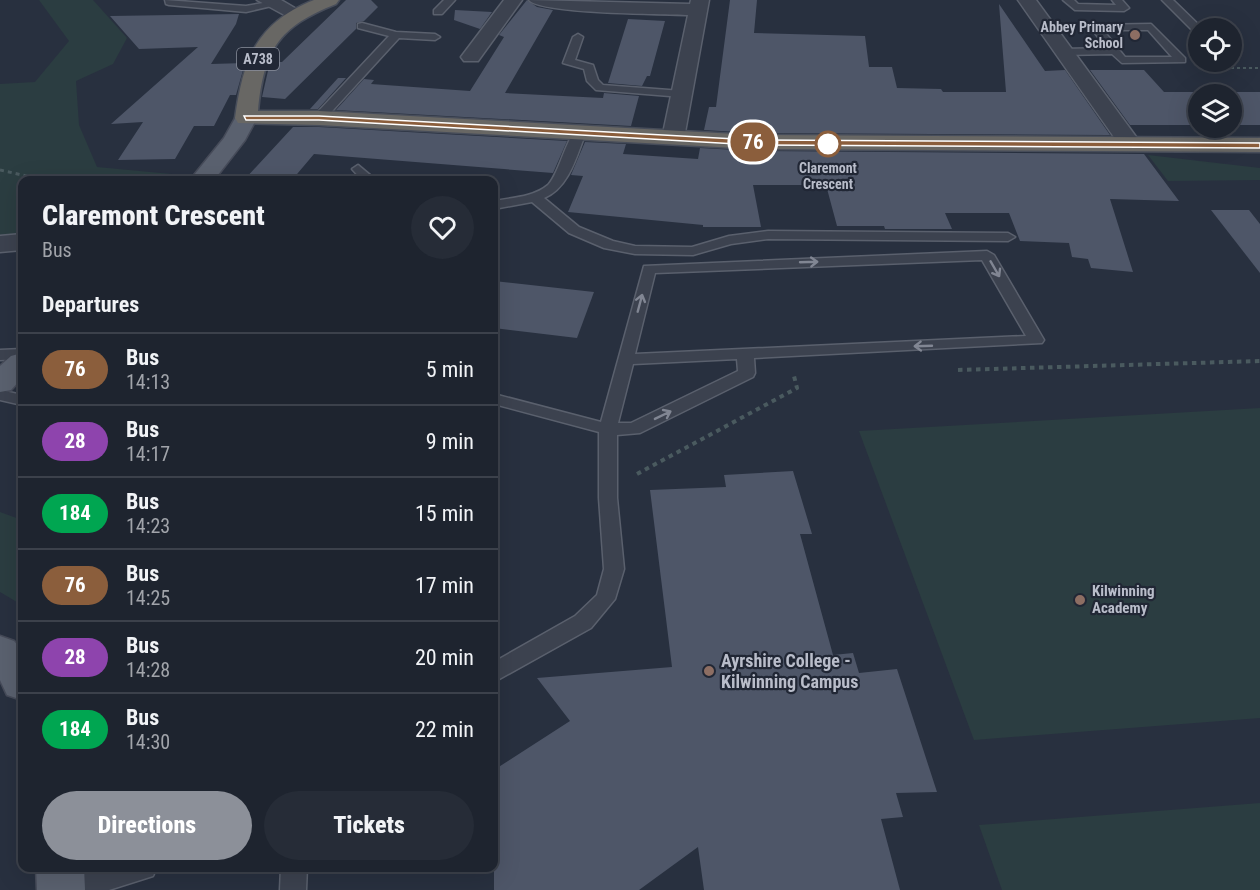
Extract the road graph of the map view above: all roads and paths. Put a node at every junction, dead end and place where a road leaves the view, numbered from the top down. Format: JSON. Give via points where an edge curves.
{"nodes":[{"id":1,"x":330,"y":0,"type":"edge"},
{"id":2,"x":450,"y":0,"type":"edge"},
{"id":3,"x":513,"y":0,"type":"edge"},
{"id":4,"x":538,"y":0,"type":"edge"},
{"id":5,"x":1027,"y":0,"type":"edge"},
{"id":6,"x":1068,"y":0,"type":"edge"},
{"id":7,"x":1117,"y":0,"type":"edge"},
{"id":8,"x":1167,"y":0,"type":"edge"},
{"id":9,"x":169,"y":2,"type":"dead end"},
{"id":10,"x":271,"y":2,"type":"edge"},
{"id":11,"x":700,"y":5,"type":"edge"},
{"id":12,"x":438,"y":12,"type":"dead end"},
{"id":13,"x":296,"y":14,"type":"junction"},
{"id":14,"x":1188,"y":20,"type":"edge"},
{"id":15,"x":362,"y":26,"type":"dead end"},
{"id":16,"x":396,"y":35,"type":"junction"},
{"id":17,"x":435,"y":37,"type":"dead end"},
{"id":18,"x":578,"y":37,"type":"dead end"},
{"id":19,"x":1115,"y":51,"type":"junction"},
{"id":20,"x":1065,"y":52,"type":"junction"},
{"id":21,"x":471,"y":57,"type":"dead end"},
{"id":22,"x":682,"y":94,"type":"junction"},
{"id":23,"x":246,"y":118,"type":"junction"},
{"id":24,"x":319,"y":118,"type":"junction"},
{"id":25,"x":580,"y":132,"type":"junction"},
{"id":26,"x":673,"y":138,"type":"junction"},
{"id":27,"x":1131,"y":145,"type":"junction"},
{"id":28,"x":1260,"y":146,"type":"edge"},
{"id":29,"x":358,"y":169,"type":"dead end"},
{"id":30,"x":0,"y":170,"type":"edge"},
{"id":31,"x":26,"y":176,"type":"edge"},
{"id":32,"x":205,"y":176,"type":"edge"},
{"id":33,"x":365,"y":176,"type":"edge"},
{"id":34,"x":536,"y":198,"type":"junction"},
{"id":35,"x":498,"y":204,"type":"edge"},
{"id":36,"x":1008,"y":237,"type":"dead end"},
{"id":37,"x":18,"y":242,"type":"edge"},
{"id":38,"x":0,"y":244,"type":"edge"},
{"id":39,"x":18,"y":354,"type":"edge"},
{"id":40,"x":745,"y":354,"type":"junction"},
{"id":41,"x":0,"y":355,"type":"edge"},
{"id":42,"x":625,"y":359,"type":"junction"},
{"id":43,"x":1260,"y":361,"type":"edge"},
{"id":44,"x":18,"y":366,"type":"edge"},
{"id":45,"x":953,"y":370,"type":"dead end"},
{"id":46,"x":803,"y":375,"type":"dead end"},
{"id":47,"x":0,"y":383,"type":"edge"},
{"id":48,"x":0,"y":395,"type":"edge"},
{"id":49,"x":18,"y":399,"type":"edge"},
{"id":50,"x":498,"y":400,"type":"edge"},
{"id":51,"x":608,"y":429,"type":"junction"},
{"id":52,"x":608,"y":490,"type":"junction"},
{"id":53,"x":0,"y":652,"type":"edge"},
{"id":54,"x":498,"y":671,"type":"edge"},
{"id":55,"x":18,"y":675,"type":"edge"},
{"id":56,"x":60,"y":872,"type":"edge"},
{"id":57,"x":127,"y":872,"type":"edge"},
{"id":58,"x":294,"y":872,"type":"edge"},
{"id":59,"x":61,"y":890,"type":"edge"},
{"id":60,"x":68,"y":890,"type":"edge"},
{"id":61,"x":293,"y":890,"type":"edge"}],
"edges":[{"from":1,"to":13,"type":"highway","number":"A738"},
{"from":2,"to":12,"type":"lane"},
{"from":3,"to":21,"type":"street"},
{"from":4,"to":11,"type":"street","via":[[573,5]]},
{"from":5,"to":20,"type":"street"},
{"from":6,"to":7,"type":"lane","via":[[1075,8],[1124,8]]},
{"from":8,"to":14,"type":"lane"},
{"from":9,"to":10,"type":"lane","via":[[246,9]]},
{"from":10,"to":13,"type":"street"},
{"from":11,"to":22,"type":"street"},
{"from":13,"to":23,"type":"highway","number":"A738","via":[[271,34],[255,64]]},
{"from":15,"to":16,"type":"lane"},
{"from":16,"to":17,"type":"lane"},
{"from":16,"to":24,"type":"lane"},
{"from":18,"to":22,"type":"lane","via":[[568,63],[589,67],[600,88]]},
{"from":19,"to":19,"type":"lane","via":[[1095,27],[1151,27],[1181,60],[1122,60]]},
{"from":19,"to":20,"type":"lane"},
{"from":20,"to":27,"type":"street"},
{"from":22,"to":26,"type":"street"},
{"from":23,"to":24,"type":"highway"},
{"from":23,"to":32,"type":"main road"},
{"from":24,"to":25,"type":"highway"},
{"from":25,"to":26,"type":"highway"},
{"from":25,"to":34,"type":"lane","via":[[557,186]]},
{"from":26,"to":27,"type":"highway","via":[[828,144]]},
{"from":27,"to":28,"type":"highway"},
{"from":29,"to":33,"type":"lane"},
{"from":30,"to":31,"type":"path"},
{"from":34,"to":35,"type":"lane"},
{"from":34,"to":36,"type":"lane","via":[[574,230],[609,245],[635,250],[693,251],[729,240],[768,235]]},
{"from":37,"to":38,"type":"street"},
{"from":39,"to":41,"type":"lane"},
{"from":40,"to":42,"type":"lane"},
{"from":42,"to":40,"type":"lane","one_way":true,"via":[[649,269],[768,263],[987,255],[1036,340]]},
{"from":51,"to":40,"type":"lane","one_way":true,"via":[[634,429],[747,374]]},
{"from":42,"to":51,"type":"lane"},
{"from":43,"to":45,"type":"path"},
{"from":44,"to":47,"type":"main road"},
{"from":46,"to":52,"type":"path","via":[[794,376],[797,388]]},
{"from":48,"to":49,"type":"lane"},
{"from":50,"to":51,"type":"lane"},
{"from":51,"to":52,"type":"lane"},
{"from":52,"to":54,"type":"lane","via":[[614,569],[605,600],[583,622]]},
{"from":53,"to":55,"type":"main road"},
{"from":56,"to":59,"type":"main road"},
{"from":57,"to":60,"type":"lane"},
{"from":58,"to":61,"type":"lane"}]}
